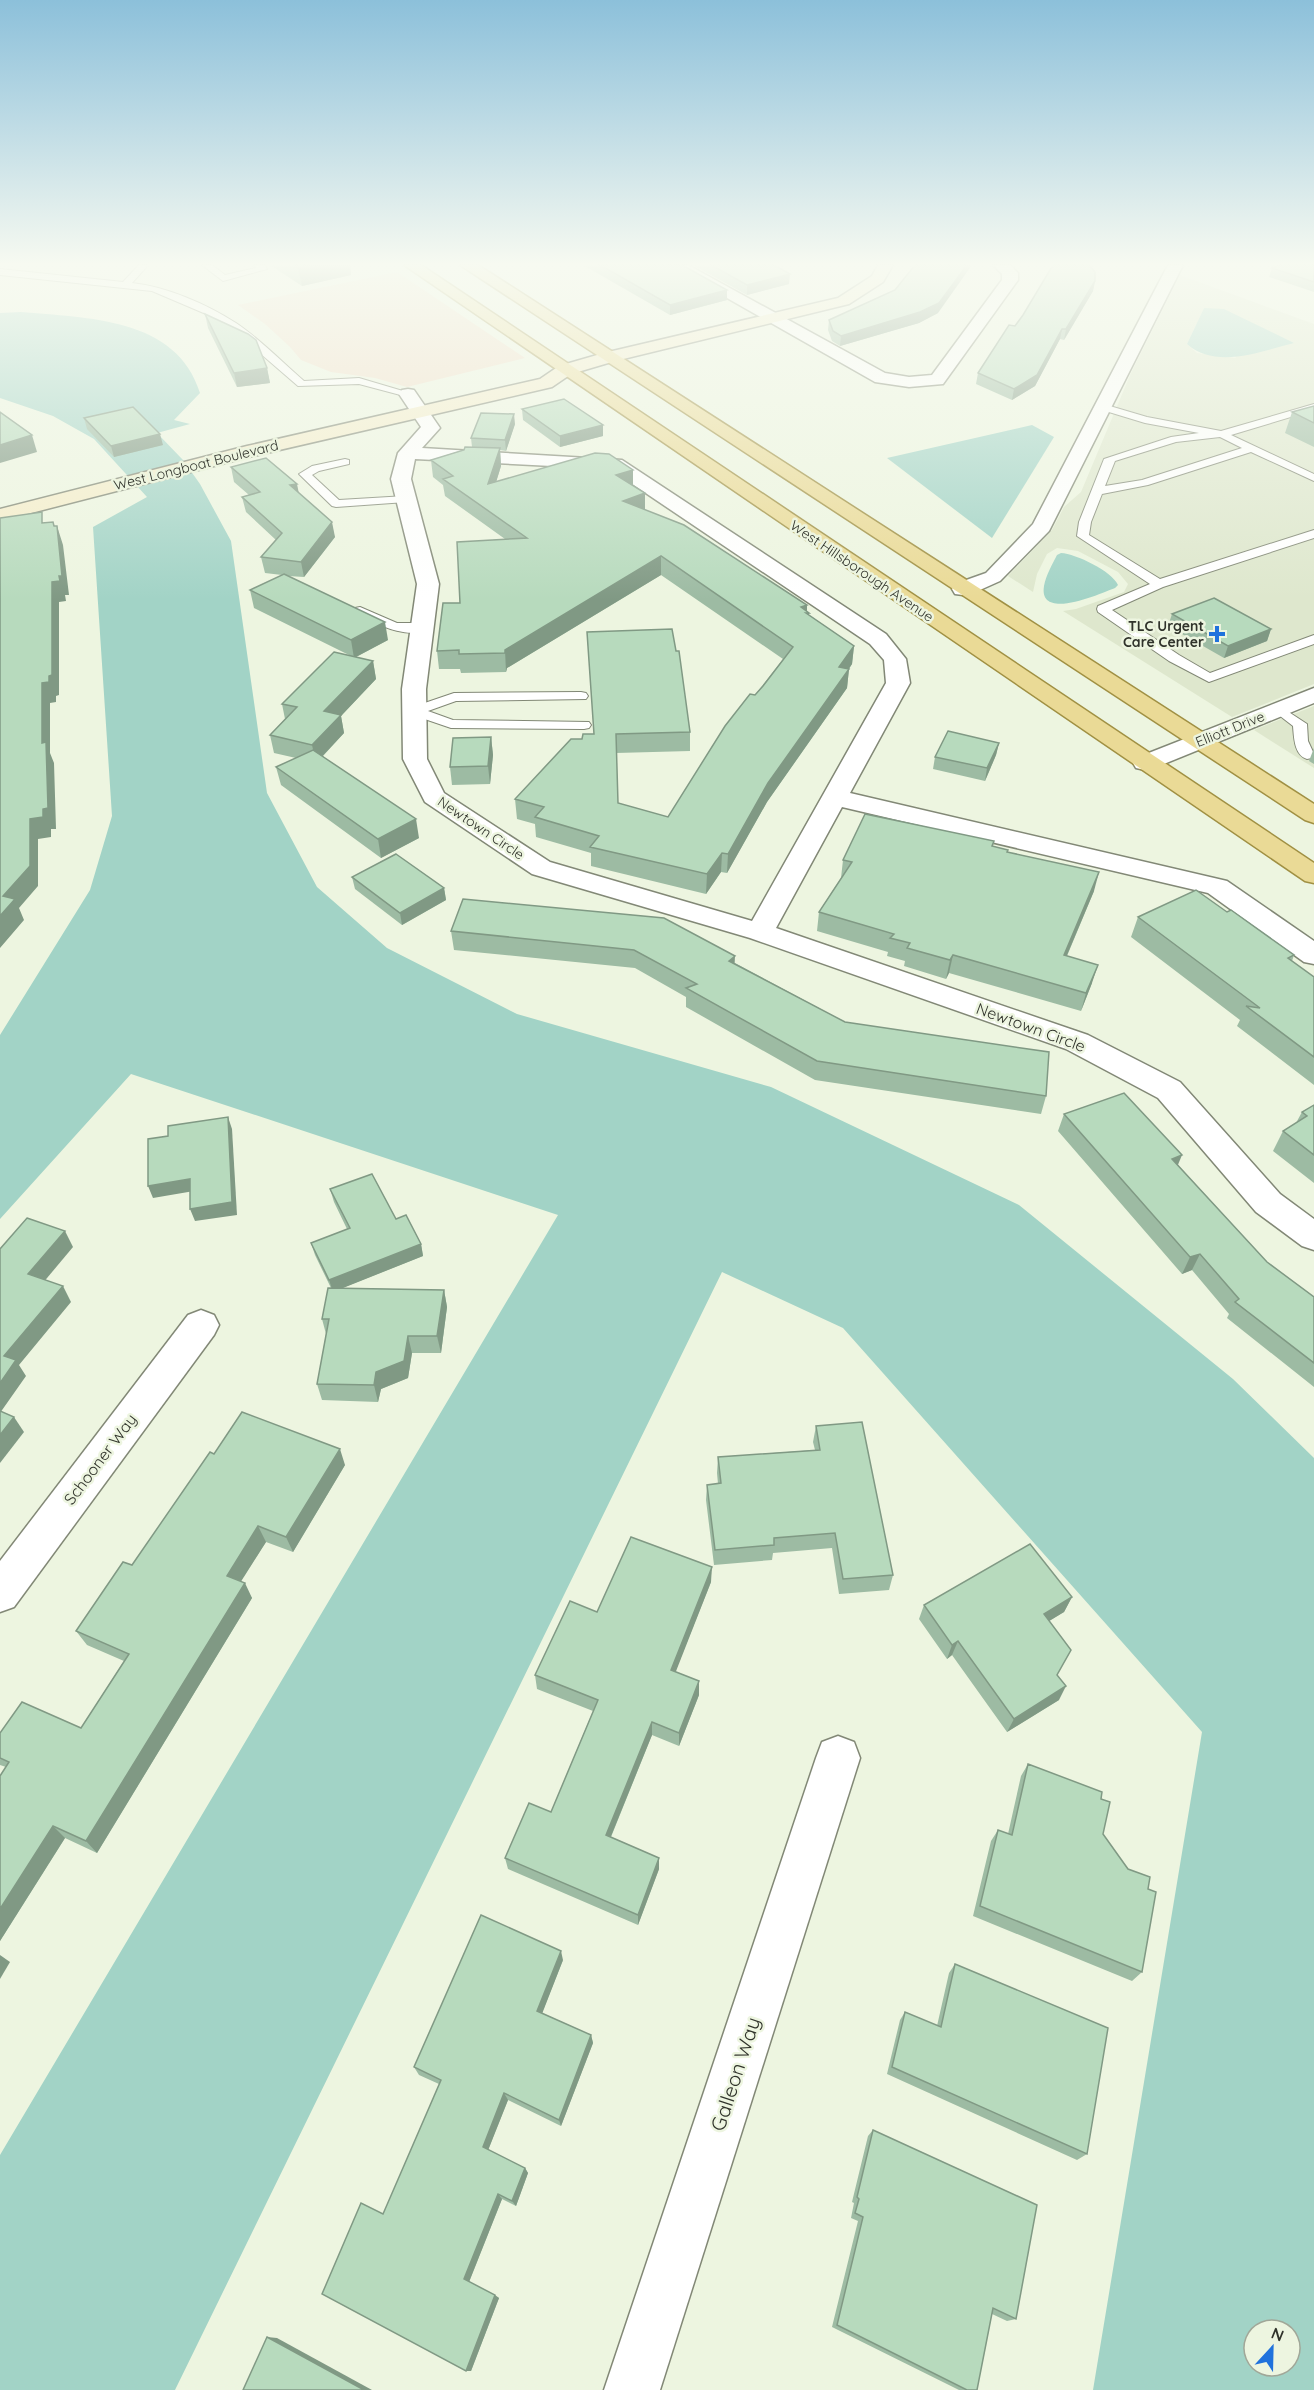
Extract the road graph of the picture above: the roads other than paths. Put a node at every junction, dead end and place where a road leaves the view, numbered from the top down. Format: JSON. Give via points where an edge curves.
{"nodes":[{"id":1,"x":293,"y":377,"type":"edge"},
{"id":2,"x":555,"y":377,"type":"edge"},
{"id":3,"x":575,"y":377,"type":"edge"},
{"id":4,"x":640,"y":377,"type":"edge"},
{"id":5,"x":878,"y":377,"type":"edge"},
{"id":6,"x":940,"y":377,"type":"edge"},
{"id":7,"x":1119,"y":377,"type":"edge"},
{"id":8,"x":430,"y":390,"type":"dead end"},
{"id":9,"x":408,"y":394,"type":"junction"},
{"id":10,"x":374,"y":404,"type":"dead end"},
{"id":11,"x":1103,"y":407,"type":"junction"},
{"id":12,"x":1314,"y":407,"type":"edge"},
{"id":13,"x":421,"y":413,"type":"junction"},
{"id":14,"x":328,"y":416,"type":"dead end"},
{"id":15,"x":1221,"y":434,"type":"junction"},
{"id":16,"x":241,"y":446,"type":"junction"},
{"id":17,"x":1251,"y":449,"type":"junction"},
{"id":18,"x":407,"y":453,"type":"junction"},
{"id":19,"x":345,"y":462,"type":"dead end"},
{"id":20,"x":1314,"y":478,"type":"edge"},
{"id":21,"x":73,"y":488,"type":"junction"},
{"id":22,"x":404,"y":489,"type":"junction"},
{"id":23,"x":1098,"y":490,"type":"junction"},
{"id":24,"x":0,"y":496,"type":"edge"},
{"id":25,"x":0,"y":515,"type":"edge"},
{"id":26,"x":1314,"y":534,"type":"edge"},
{"id":27,"x":1159,"y":584,"type":"junction"},
{"id":28,"x":963,"y":589,"type":"junction"},
{"id":29,"x":347,"y":606,"type":"edge"},
{"id":30,"x":423,"y":627,"type":"junction"},
{"id":31,"x":1314,"y":639,"type":"edge"},
{"id":32,"x":1314,"y":695,"type":"edge"},
{"id":33,"x":581,"y":696,"type":"dead end"},
{"id":34,"x":1278,"y":709,"type":"junction"},
{"id":35,"x":415,"y":711,"type":"junction"},
{"id":36,"x":584,"y":724,"type":"dead end"},
{"id":37,"x":1198,"y":741,"type":"junction"},
{"id":38,"x":1307,"y":747,"type":"edge"},
{"id":39,"x":1145,"y":763,"type":"junction"},
{"id":40,"x":834,"y":797,"type":"junction"},
{"id":41,"x":1314,"y":815,"type":"edge"},
{"id":42,"x":1285,"y":856,"type":"junction"},
{"id":43,"x":1314,"y":869,"type":"edge"},
{"id":44,"x":1314,"y":876,"type":"edge"},
{"id":45,"x":760,"y":932,"type":"junction"},
{"id":46,"x":1314,"y":955,"type":"edge"},
{"id":47,"x":1314,"y":1237,"type":"edge"},
{"id":48,"x":201,"y":1325,"type":"dead end"},
{"id":49,"x":0,"y":1593,"type":"edge"},
{"id":50,"x":838,"y":1758,"type":"dead end"},
{"id":51,"x":632,"y":2390,"type":"edge"}],
"edges":[{"from":1,"to":9,"type":"lane","via":[[302,384],[359,381]]},
{"from":2,"to":13,"type":"street","name":"West Longboat Boulevard","via":[[546,383]]},
{"from":3,"to":39,"type":"main road","name":"West Hillsborough Avenue"},
{"from":4,"to":28,"type":"main road"},
{"from":5,"to":6,"type":"street","via":[[909,382]]},
{"from":7,"to":11,"type":"street"},
{"from":8,"to":9,"type":"street"},
{"from":9,"to":10,"type":"street"},
{"from":9,"to":13,"type":"street"},
{"from":11,"to":15,"type":"lane","via":[[1145,420]]},
{"from":11,"to":28,"type":"street","via":[[1042,527],[993,578]]},
{"from":12,"to":15,"type":"lane"},
{"from":13,"to":16,"type":"street","name":"West Longboat Boulevard"},
{"from":13,"to":18,"type":"street","via":[[431,428]]},
{"from":14,"to":16,"type":"street","name":"West Longboat Boulevard"},
{"from":15,"to":17,"type":"lane"},
{"from":15,"to":23,"type":"lane","via":[[1175,439],[1110,459]]},
{"from":16,"to":21,"type":"street","name":"West Longboat Boulevard"},
{"from":17,"to":20,"type":"lane"},
{"from":17,"to":23,"type":"lane","via":[[1144,483]]},
{"from":18,"to":22,"type":"street","name":"Newtown Circle"},
{"from":18,"to":40,"type":"street","via":[[615,464],[878,639],[895,659],[898,683]]},
{"from":19,"to":22,"type":"lane","via":[[305,474],[336,504]]},
{"from":21,"to":24,"type":"street","name":"West Longboat Boulevard"},
{"from":21,"to":25,"type":"street","name":"West Longboat Boulevard"},
{"from":22,"to":30,"type":"street","name":"Newtown Circle","via":[[428,584]]},
{"from":23,"to":27,"type":"lane","via":[[1083,536]]},
{"from":26,"to":27,"type":"lane"},
{"from":27,"to":31,"type":"lane","via":[[1103,609],[1209,678]]},
{"from":28,"to":37,"type":"main road"},
{"from":29,"to":30,"type":"lane","via":[[395,627]]},
{"from":30,"to":35,"type":"street","name":"Newtown Circle","via":[[414,689]]},
{"from":32,"to":34,"type":"street","name":"Elliott Drive"},
{"from":33,"to":35,"type":"lane","via":[[454,697]]},
{"from":34,"to":37,"type":"street","name":"Elliott Drive"},
{"from":34,"to":38,"type":"lane","via":[[1300,724]]},
{"from":35,"to":36,"type":"lane","via":[[451,724]]},
{"from":35,"to":45,"type":"street","name":"Newtown Circle","via":[[415,759],[434,796],[476,828],[541,868]]},
{"from":37,"to":39,"type":"street","name":"Elliott Drive"},
{"from":37,"to":41,"type":"main road"},
{"from":39,"to":42,"type":"main road","name":"West Hillsborough Avenue"},
{"from":40,"to":45,"type":"street"},
{"from":40,"to":46,"type":"street","via":[[1217,887]]},
{"from":42,"to":43,"type":"main road"},
{"from":42,"to":44,"type":"main road","name":"West Hillsborough Avenue"},
{"from":45,"to":47,"type":"street","name":"Newtown Circle","via":[[1077,1042],[1169,1090],[1268,1203]]},
{"from":48,"to":49,"type":"street","name":"Schooner Way"},
{"from":50,"to":51,"type":"street","name":"Galleon Way"}]}
